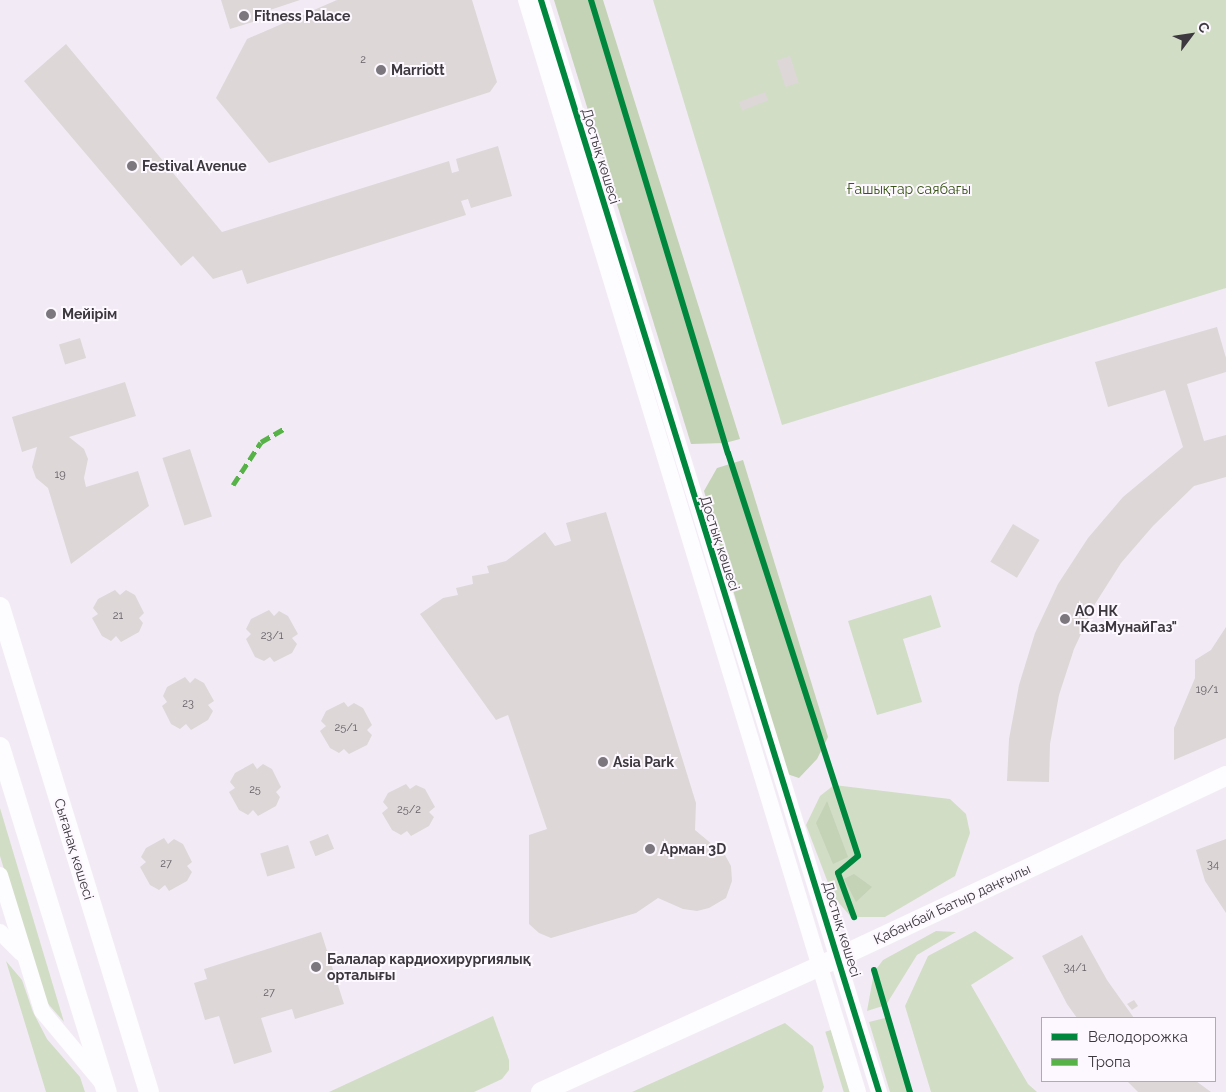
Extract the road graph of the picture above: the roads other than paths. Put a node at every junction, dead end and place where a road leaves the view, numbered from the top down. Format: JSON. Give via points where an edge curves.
{"nodes":[{"id":1,"x":526,"y":0,"type":"edge"},
{"id":2,"x":541,"y":0,"type":"edge"},
{"id":3,"x":0,"y":607,"type":"edge"},
{"id":4,"x":0,"y":747,"type":"edge"},
{"id":5,"x":1226,"y":776,"type":"edge"},
{"id":6,"x":0,"y":874,"type":"edge"},
{"id":7,"x":2,"y":896,"type":"edge"},
{"id":8,"x":0,"y":932,"type":"edge"},
{"id":9,"x":26,"y":960,"type":"junction"},
{"id":10,"x":829,"y":962,"type":"junction"},
{"id":11,"x":106,"y":1090,"type":"edge"},
{"id":12,"x":149,"y":1092,"type":"edge"},
{"id":13,"x":541,"y":1092,"type":"edge"},
{"id":14,"x":858,"y":1092,"type":"edge"},
{"id":15,"x":879,"y":1092,"type":"edge"}],
"edges":[{"from":1,"to":10,"type":"street","name":"Достық көшесі"},
{"from":2,"to":10,"type":"street","name":"Достық көшесі"},
{"from":3,"to":12,"type":"main road","name":"Сығанақ көшесі"},
{"from":4,"to":11,"type":"main road"},
{"from":5,"to":10,"type":"main road","name":"Қабанбай Батыр даңғылы"},
{"from":6,"to":7,"type":"street"},
{"from":7,"to":9,"type":"street"},
{"from":8,"to":9,"type":"street"},
{"from":9,"to":11,"type":"street","via":[[42,1011]]},
{"from":10,"to":13,"type":"main road","name":"Қабанбай Батыр даңғылы"},
{"from":10,"to":14,"type":"street","name":"Достық көшесі"},
{"from":10,"to":15,"type":"street","name":"Достық көшесі"}]}
